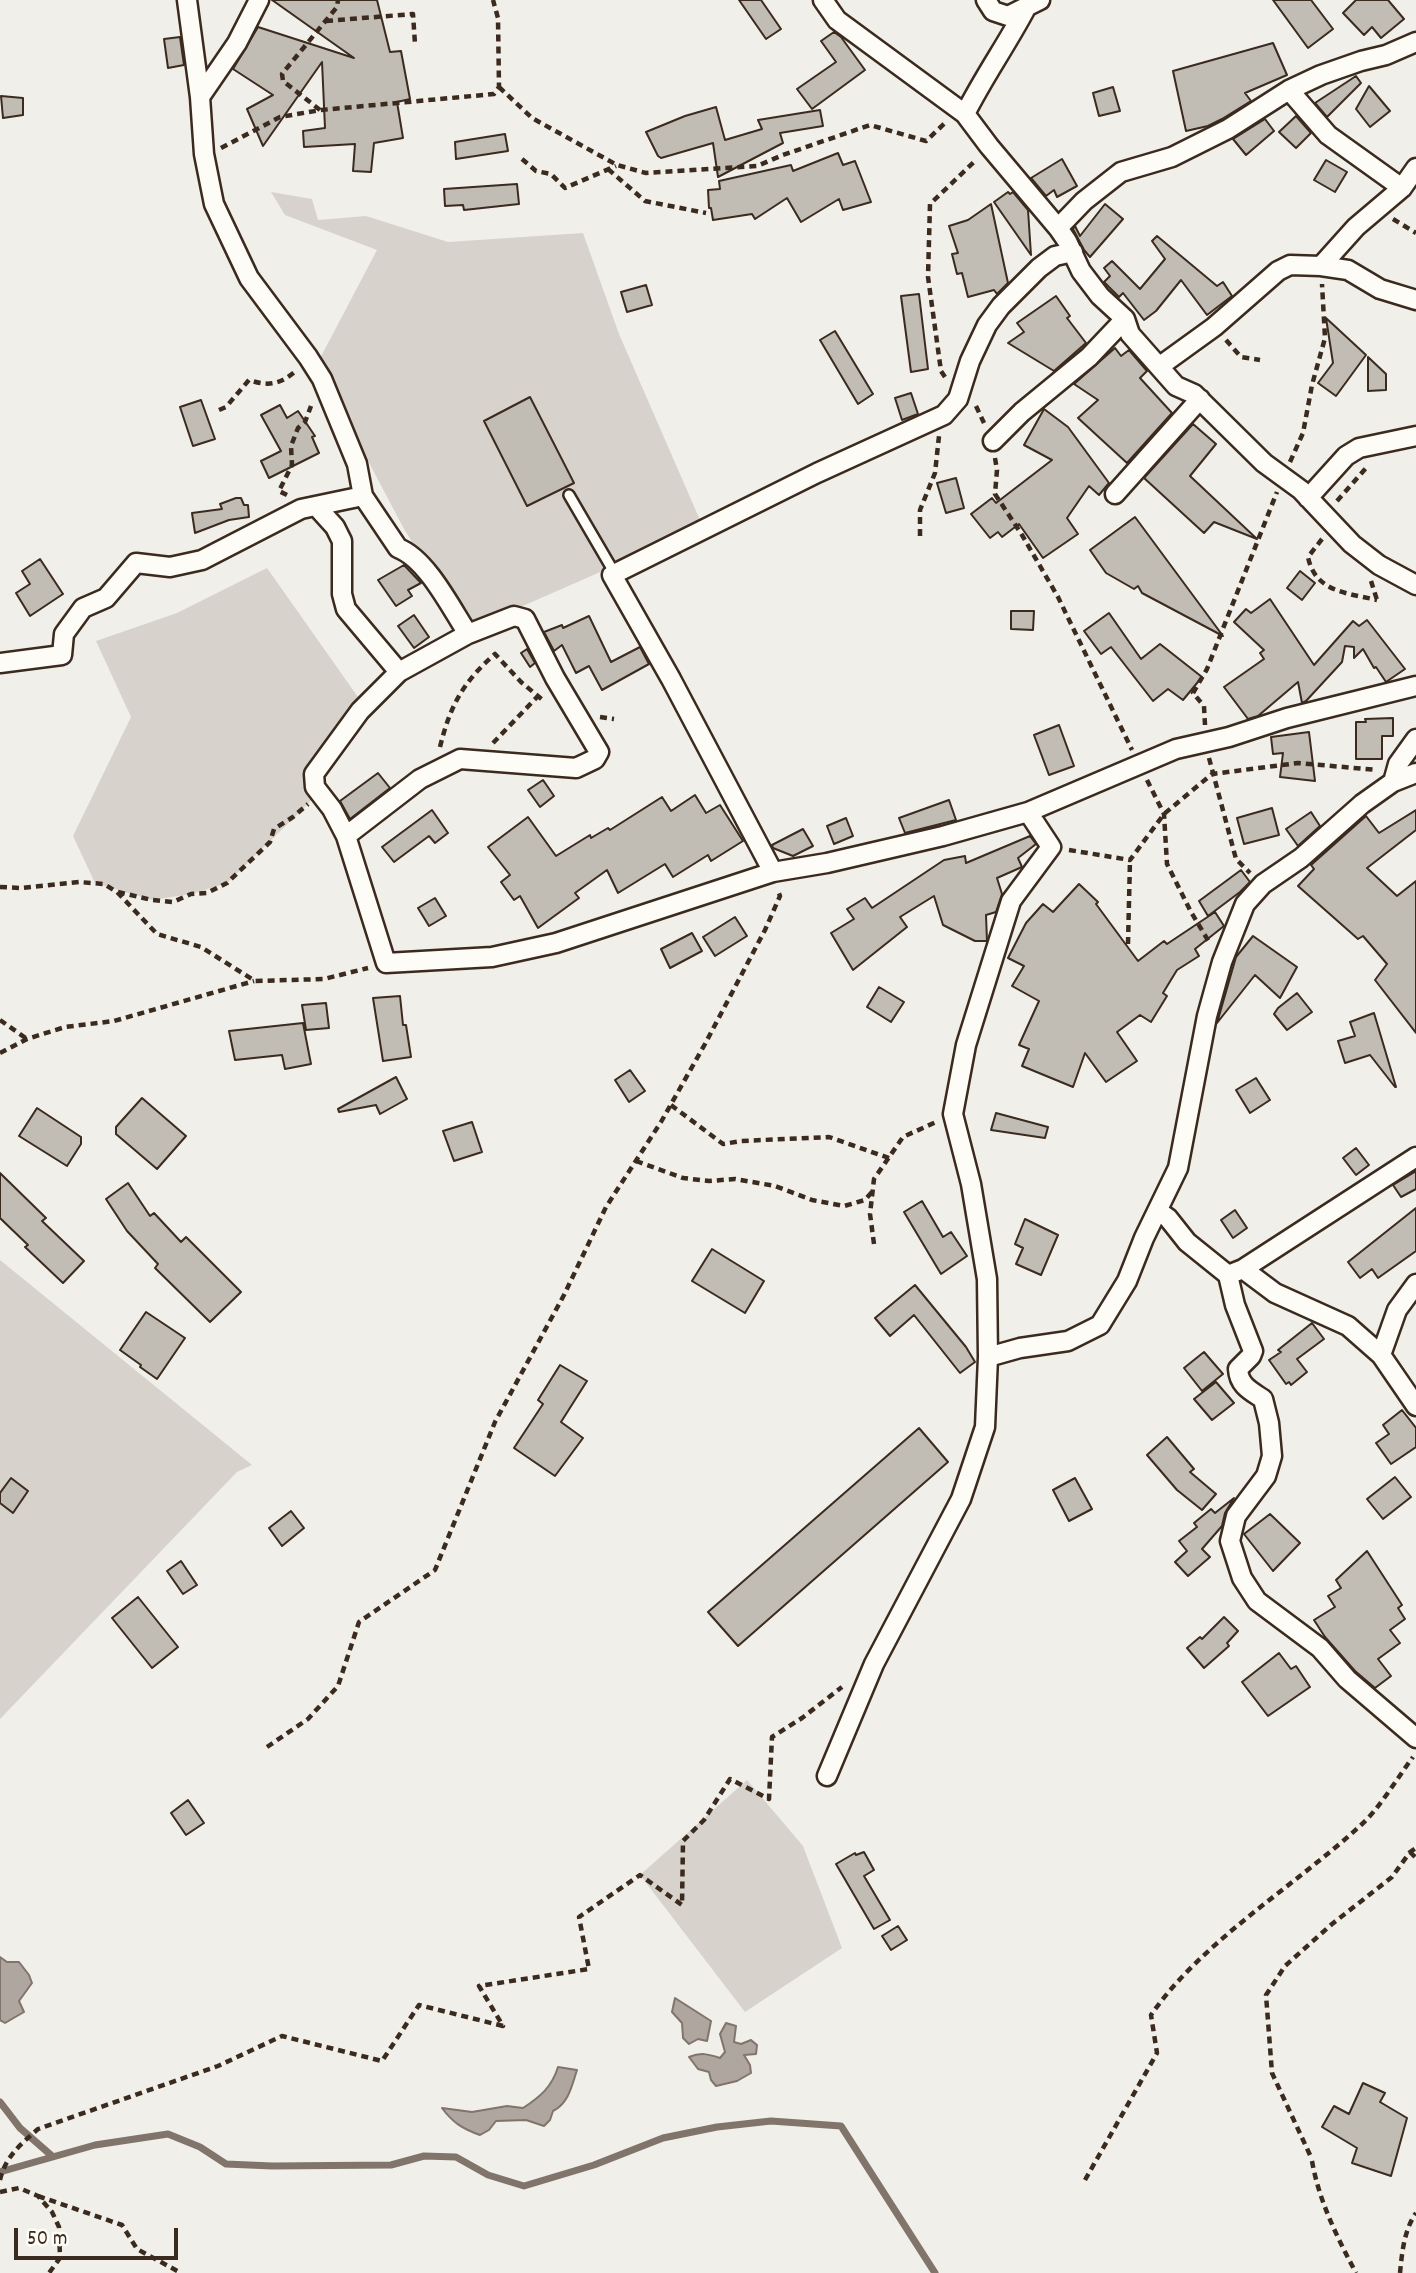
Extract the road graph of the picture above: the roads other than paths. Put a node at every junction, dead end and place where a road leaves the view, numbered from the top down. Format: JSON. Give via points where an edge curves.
{"nodes":[{"id":1,"x":187,"y":0,"type":"edge"},
{"id":2,"x":259,"y":0,"type":"edge"},
{"id":3,"x":823,"y":0,"type":"edge"},
{"id":4,"x":986,"y":0,"type":"edge"},
{"id":5,"x":1033,"y":4,"type":"edge"},
{"id":6,"x":1416,"y":42,"type":"edge"},
{"id":7,"x":1289,"y":90,"type":"junction"},
{"id":8,"x":200,"y":97,"type":"junction"},
{"id":9,"x":962,"y":112,"type":"junction"},
{"id":10,"x":1416,"y":168,"type":"edge"},
{"id":11,"x":1402,"y":188,"type":"junction"},
{"id":12,"x":1058,"y":228,"type":"junction"},
{"id":13,"x":1073,"y":252,"type":"junction"},
{"id":14,"x":1321,"y":266,"type":"junction"},
{"id":15,"x":1416,"y":300,"type":"edge"},
{"id":16,"x":1125,"y":319,"type":"junction"},
{"id":17,"x":1160,"y":366,"type":"junction"},
{"id":18,"x":1200,"y":399,"type":"junction"},
{"id":19,"x":1416,"y":436,"type":"edge"},
{"id":20,"x":993,"y":441,"type":"road end"},
{"id":21,"x":1115,"y":494,"type":"dead end"},
{"id":22,"x":569,"y":495,"type":"dead end"},
{"id":23,"x":363,"y":496,"type":"junction"},
{"id":24,"x":1308,"y":498,"type":"junction"},
{"id":25,"x":316,"y":506,"type":"junction"},
{"id":26,"x":612,"y":575,"type":"junction"},
{"id":27,"x":1414,"y":582,"type":"edge"},
{"id":28,"x":468,"y":634,"type":"junction"},
{"id":29,"x":0,"y":663,"type":"edge"},
{"id":30,"x":399,"y":672,"type":"junction"},
{"id":31,"x":1416,"y":686,"type":"edge"},
{"id":32,"x":1416,"y":740,"type":"edge"},
{"id":33,"x":1416,"y":774,"type":"edge"},
{"id":34,"x":1394,"y":776,"type":"junction"},
{"id":35,"x":1028,"y":812,"type":"junction"},
{"id":36,"x":346,"y":836,"type":"junction"},
{"id":37,"x":773,"y":872,"type":"junction"},
{"id":38,"x":1416,"y":1157,"type":"edge"},
{"id":39,"x":1158,"y":1211,"type":"junction"},
{"id":40,"x":1235,"y":1272,"type":"junction"},
{"id":41,"x":1416,"y":1284,"type":"edge"},
{"id":42,"x":1381,"y":1355,"type":"junction"},
{"id":43,"x":988,"y":1357,"type":"junction"},
{"id":44,"x":1416,"y":1406,"type":"edge"},
{"id":45,"x":1416,"y":1738,"type":"edge"},
{"id":46,"x":827,"y":1776,"type":"dead end"}],
"edges":[{"from":1,"to":8,"type":"street"},
{"from":2,"to":8,"type":"street","via":[[237,43]]},
{"from":3,"to":9,"type":"street","via":[[837,20]]},
{"from":4,"to":5,"type":"street","via":[[993,11],[1008,16]]},
{"from":5,"to":9,"type":"street"},
{"from":6,"to":7,"type":"street"},
{"from":7,"to":11,"type":"street","via":[[1328,135]]},
{"from":7,"to":12,"type":"street","via":[[1228,129],[1172,157],[1121,172]]},
{"from":8,"to":23,"type":"street","via":[[214,204],[249,278],[322,379],[357,464]]},
{"from":9,"to":12,"type":"street"},
{"from":10,"to":11,"type":"street"},
{"from":11,"to":14,"type":"street","via":[[1356,227]]},
{"from":12,"to":13,"type":"street"},
{"from":13,"to":16,"type":"street","via":[[1100,296]]},
{"from":13,"to":26,"type":"street","via":[[1055,256],[1001,306],[976,348],[958,399],[944,415]]},
{"from":14,"to":15,"type":"street","via":[[1348,270],[1380,289]]},
{"from":14,"to":17,"type":"street","via":[[1290,265],[1278,271]]},
{"from":16,"to":17,"type":"street","via":[[1130,334]]},
{"from":16,"to":20,"type":"street"},
{"from":17,"to":18,"type":"street","via":[[1176,386]]},
{"from":18,"to":21,"type":"street"},
{"from":18,"to":24,"type":"street","via":[[1264,463]]},
{"from":19,"to":24,"type":"street","via":[[1359,448]]},
{"from":22,"to":26,"type":"lane"},
{"from":23,"to":25,"type":"street"},
{"from":23,"to":28,"type":"street","via":[[398,548],[420,563]]},
{"from":24,"to":27,"type":"street","via":[[1352,544]]},
{"from":25,"to":29,"type":"street","via":[[202,561],[170,567],[136,563],[106,598],[83,608],[64,634],[62,655]]},
{"from":25,"to":30,"type":"street","via":[[342,541],[346,609]]},
{"from":26,"to":37,"type":"street"},
{"from":28,"to":30,"type":"street"},
{"from":28,"to":36,"type":"street","via":[[514,615],[525,619],[599,752],[595,759],[565,769],[460,759],[420,779]]},
{"from":30,"to":36,"type":"street","via":[[360,711],[314,774],[315,787]]},
{"from":31,"to":35,"type":"street","via":[[1175,749]]},
{"from":32,"to":34,"type":"street"},
{"from":33,"to":34,"type":"street"},
{"from":34,"to":39,"type":"street","via":[[1245,904],[1207,1016],[1178,1168]]},
{"from":35,"to":37,"type":"street","via":[[943,836]]},
{"from":35,"to":43,"type":"street","via":[[1051,847],[1011,901],[966,1045],[953,1114],[971,1184],[987,1279]]},
{"from":36,"to":37,"type":"street","via":[[386,963],[492,957],[556,943]]},
{"from":38,"to":40,"type":"street"},
{"from":39,"to":40,"type":"street","via":[[1187,1242]]},
{"from":39,"to":43,"type":"street","via":[[1127,1281],[1100,1325],[1068,1341]]},
{"from":40,"to":42,"type":"street","via":[[1348,1326]]},
{"from":40,"to":45,"type":"street","via":[[1235,1305],[1253,1351],[1238,1369],[1238,1376],[1242,1385],[1264,1399],[1272,1456],[1266,1476],[1236,1516],[1230,1541],[1242,1578],[1257,1601],[1320,1648],[1346,1679]]},
{"from":41,"to":42,"type":"street","via":[[1397,1310]]},
{"from":42,"to":44,"type":"street"},
{"from":43,"to":46,"type":"street","via":[[985,1427],[961,1499],[874,1664]]}]}
